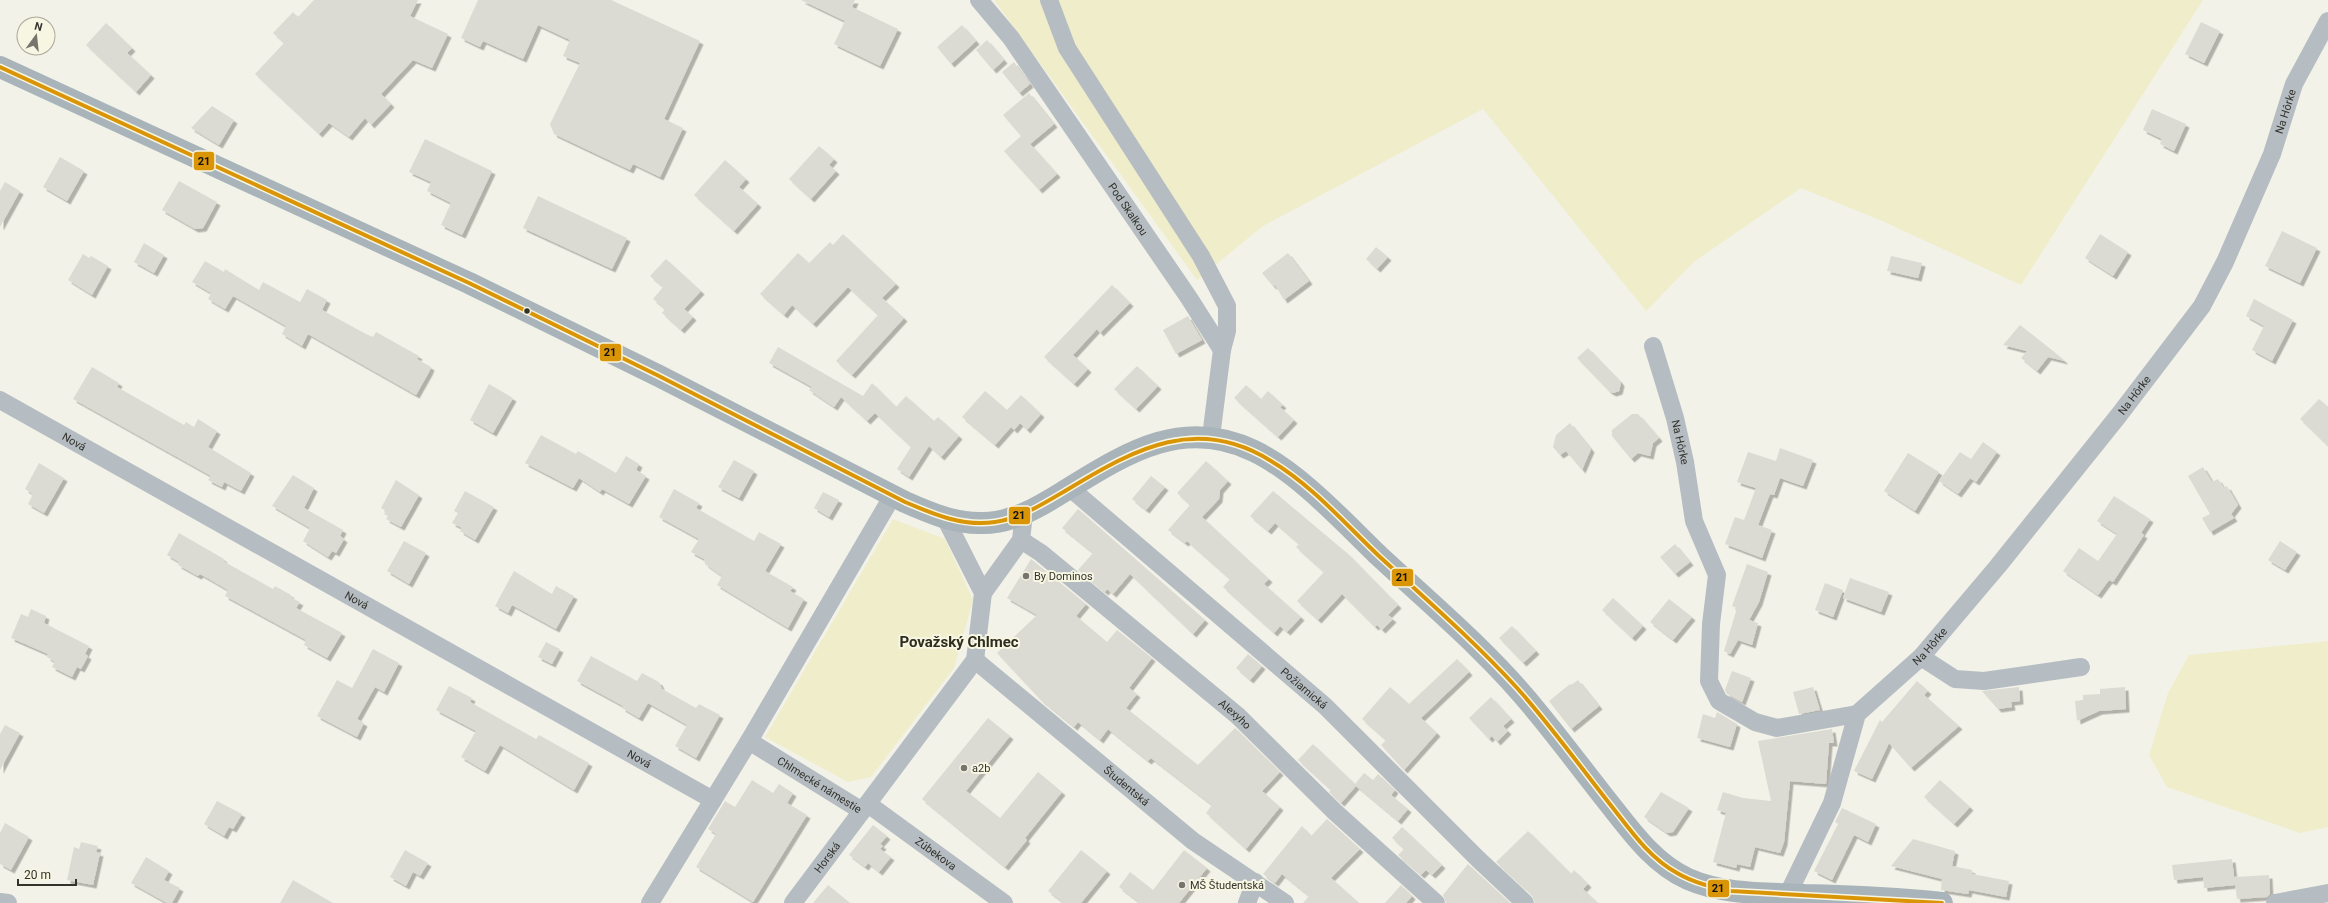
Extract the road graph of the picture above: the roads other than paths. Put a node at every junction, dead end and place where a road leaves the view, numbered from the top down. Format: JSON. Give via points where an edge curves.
{"nodes":[{"id":1,"x":979,"y":0,"type":"edge"},
{"id":2,"x":1049,"y":0,"type":"edge"},
{"id":3,"x":2328,"y":21,"type":"edge"},
{"id":4,"x":0,"y":67,"type":"edge"},
{"id":5,"x":1653,"y":346,"type":"dead end"},
{"id":6,"x":1222,"y":350,"type":"junction"},
{"id":7,"x":0,"y":400,"type":"edge"},
{"id":8,"x":1211,"y":437,"type":"junction"},
{"id":9,"x":1070,"y":488,"type":"junction"},
{"id":10,"x":893,"y":495,"type":"junction"},
{"id":11,"x":1024,"y":514,"type":"junction"},
{"id":12,"x":945,"y":518,"type":"junction"},
{"id":13,"x":1021,"y":540,"type":"junction"},
{"id":14,"x":983,"y":593,"type":"junction"},
{"id":15,"x":1921,"y":657,"type":"junction"},
{"id":16,"x":975,"y":660,"type":"junction"},
{"id":17,"x":2081,"y":667,"type":"dead end"},
{"id":18,"x":1857,"y":714,"type":"junction"},
{"id":19,"x":749,"y":741,"type":"junction"},
{"id":20,"x":713,"y":800,"type":"junction"},
{"id":21,"x":865,"y":807,"type":"junction"},
{"id":22,"x":1255,"y":882,"type":"junction"},
{"id":23,"x":2328,"y":894,"type":"edge"},
{"id":24,"x":1788,"y":898,"type":"edge"},
{"id":25,"x":0,"y":902,"type":"edge"},
{"id":26,"x":8,"y":903,"type":"edge"},
{"id":27,"x":650,"y":903,"type":"edge"},
{"id":28,"x":793,"y":903,"type":"edge"},
{"id":29,"x":1004,"y":903,"type":"edge"},
{"id":30,"x":1247,"y":903,"type":"edge"},
{"id":31,"x":1285,"y":903,"type":"edge"},
{"id":32,"x":1436,"y":903,"type":"edge"},
{"id":33,"x":1525,"y":903,"type":"edge"},
{"id":34,"x":1942,"y":903,"type":"edge"},
{"id":35,"x":2275,"y":903,"type":"edge"}],
"edges":[{"from":1,"to":6,"type":"street","name":"Pod Skalkou","via":[[1011,38]]},
{"from":2,"to":6,"type":"street","via":[[1068,48],[1220,290],[1227,306],[1227,331]]},
{"from":3,"to":15,"type":"street","name":"Na Hôrke","via":[[2294,84],[2272,154],[2225,262],[2202,306],[2086,457]]},
{"from":4,"to":10,"type":"main road","via":[[469,283]]},
{"from":5,"to":18,"type":"street","name":"Na Hôrke","via":[[1685,462],[1694,520],[1717,575],[1711,624],[1709,681],[1719,701],[1755,722],[1777,728]]},
{"from":6,"to":8,"type":"street"},
{"from":7,"to":20,"type":"street","name":"Nová"},
{"from":8,"to":9,"type":"main road","via":[[1175,438],[1150,444]]},
{"from":8,"to":24,"type":"main road","via":[[1231,441],[1257,452],[1288,472],[1467,638],[1536,710],[1627,827],[1668,868],[1691,881],[1706,885]]},
{"from":9,"to":11,"type":"main road"},
{"from":9,"to":33,"type":"street","name":"Požiarnická","via":[[1325,706]]},
{"from":10,"to":12,"type":"main road"},
{"from":10,"to":19,"type":"street"},
{"from":11,"to":12,"type":"main road","via":[[985,523]]},
{"from":11,"to":13,"type":"street"},
{"from":12,"to":14,"type":"street"},
{"from":13,"to":14,"type":"street"},
{"from":13,"to":32,"type":"street","name":"Alexyho","via":[[1046,557],[1238,716],[1335,812]]},
{"from":14,"to":16,"type":"street","name":"Chlmecké námestie"},
{"from":15,"to":17,"type":"street","via":[[1955,679],[1984,681]]},
{"from":15,"to":18,"type":"street","name":"Na Hôrke"},
{"from":16,"to":21,"type":"street","name":"Chlmecké námestie"},
{"from":16,"to":22,"type":"street","name":"Študentská","via":[[1193,840]]},
{"from":18,"to":24,"type":"street","via":[[1832,803]]},
{"from":19,"to":20,"type":"street"},
{"from":19,"to":21,"type":"street","name":"Chlmecké námestie"},
{"from":20,"to":27,"type":"street"},
{"from":21,"to":28,"type":"street","name":"Horská"},
{"from":21,"to":29,"type":"street","name":"Zúbekova"},
{"from":22,"to":30,"type":"street"},
{"from":22,"to":31,"type":"street","name":"Študentská"},
{"from":23,"to":35,"type":"street"},
{"from":24,"to":34,"type":"main road","via":[[1904,899]]},
{"from":25,"to":26,"type":"street"}]}
